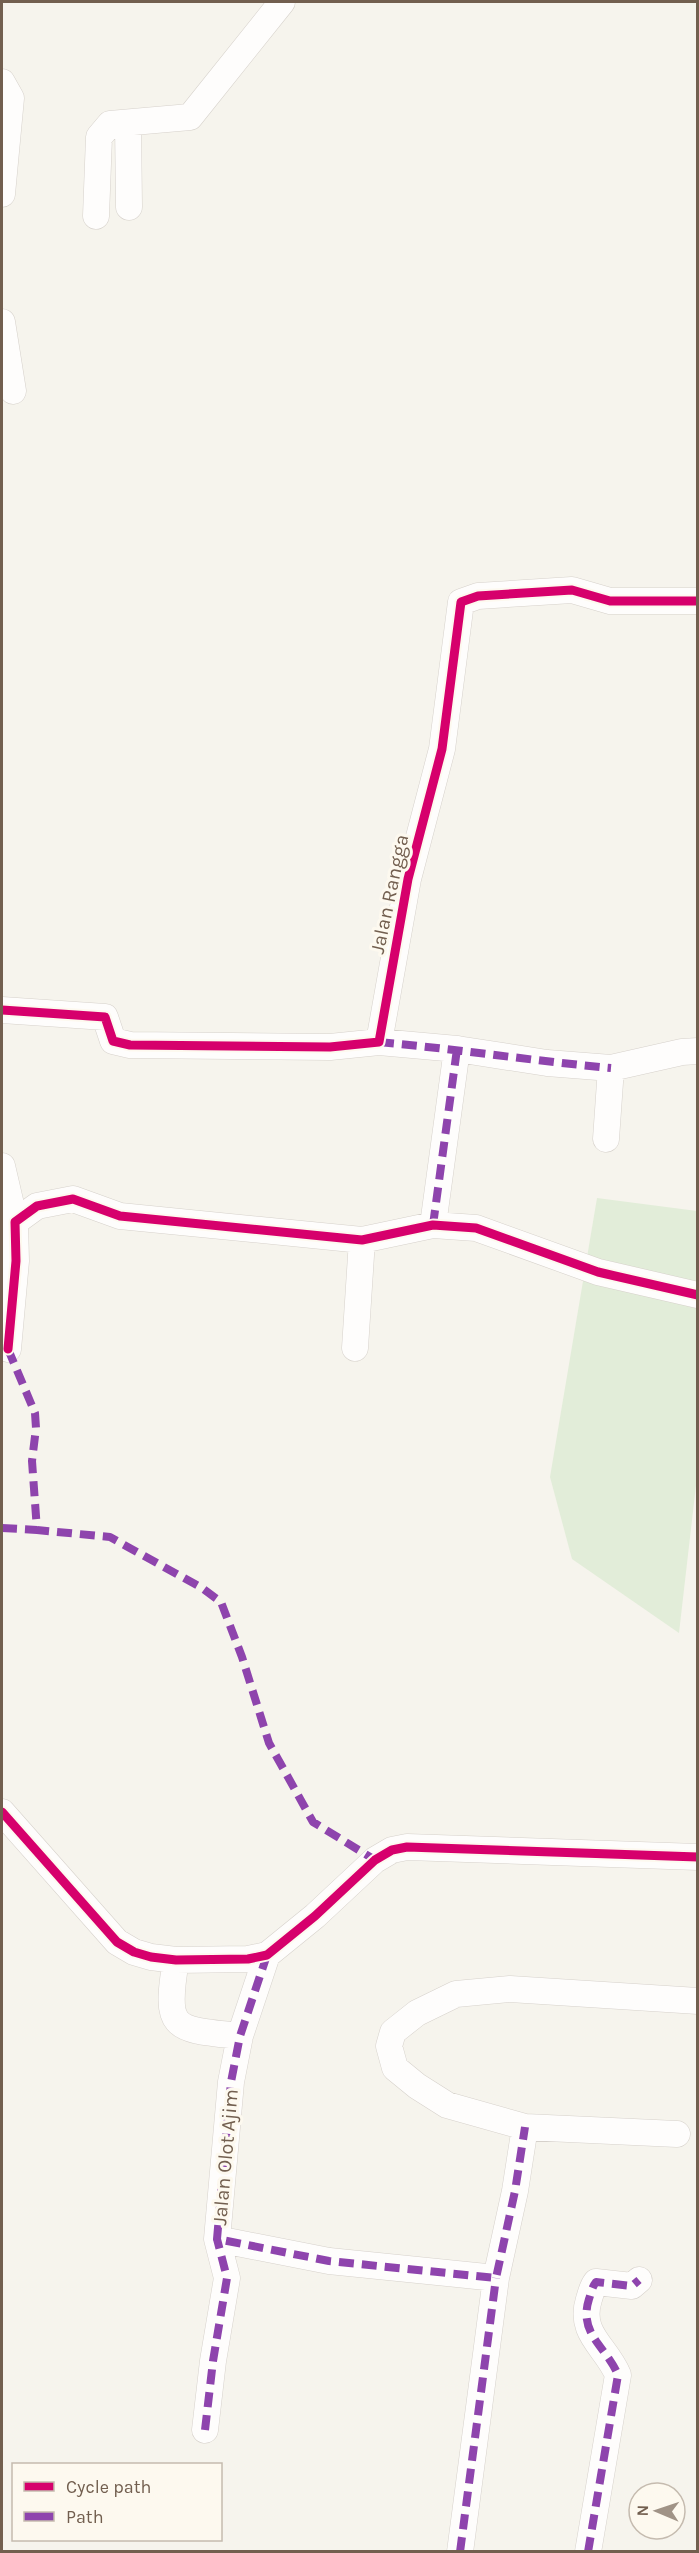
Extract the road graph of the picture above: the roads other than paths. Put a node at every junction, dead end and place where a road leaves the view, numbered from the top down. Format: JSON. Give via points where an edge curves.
{"nodes":[{"id":1,"x":282,"y":2,"type":"edge"},
{"id":2,"x":2,"y":82,"type":"edge"},
{"id":3,"x":128,"y":123,"type":"junction"},
{"id":4,"x":4,"y":145,"type":"edge"},
{"id":5,"x":2,"y":194,"type":"edge"},
{"id":6,"x":129,"y":207,"type":"dead end"},
{"id":7,"x":96,"y":216,"type":"dead end"},
{"id":8,"x":2,"y":322,"type":"edge"},
{"id":9,"x":13,"y":391,"type":"dead end"},
{"id":10,"x":698,"y":601,"type":"edge"},
{"id":11,"x":2,"y":1010,"type":"edge"},
{"id":12,"x":379,"y":1042,"type":"junction"},
{"id":13,"x":457,"y":1049,"type":"junction"},
{"id":14,"x":698,"y":1051,"type":"edge"},
{"id":15,"x":611,"y":1068,"type":"junction"},
{"id":16,"x":606,"y":1139,"type":"dead end"},
{"id":17,"x":2,"y":1166,"type":"edge"},
{"id":18,"x":8,"y":1224,"type":"edge"},
{"id":19,"x":432,"y":1225,"type":"junction"},
{"id":20,"x":362,"y":1240,"type":"junction"},
{"id":21,"x":698,"y":1295,"type":"edge"},
{"id":22,"x":355,"y":1348,"type":"dead end"},
{"id":23,"x":9,"y":1349,"type":"dead end"},
{"id":24,"x":2,"y":1812,"type":"edge"},
{"id":25,"x":698,"y":1857,"type":"edge"},
{"id":26,"x":267,"y":1954,"type":"junction"},
{"id":27,"x":176,"y":1960,"type":"junction"},
{"id":28,"x":698,"y":2001,"type":"edge"},
{"id":29,"x":240,"y":2036,"type":"junction"},
{"id":30,"x":525,"y":2127,"type":"junction"},
{"id":31,"x":677,"y":2134,"type":"dead end"},
{"id":32,"x":217,"y":2239,"type":"junction"},
{"id":33,"x":490,"y":2277,"type":"junction"},
{"id":34,"x":639,"y":2280,"type":"dead end"},
{"id":35,"x":206,"y":2430,"type":"dead end"},
{"id":36,"x":464,"y":2547,"type":"edge"},
{"id":37,"x":588,"y":2552,"type":"edge"}],
"edges":[{"from":1,"to":3,"type":"street","via":[[190,117]]},
{"from":2,"to":4,"type":"street","via":[[11,98]]},
{"from":3,"to":6,"type":"street"},
{"from":3,"to":7,"type":"street","via":[[110,124],[99,137]]},
{"from":4,"to":5,"type":"street"},
{"from":8,"to":9,"type":"street"},
{"from":10,"to":12,"type":"street","name":"Jalan Rangga","via":[[610,602],[572,590],[478,596],[460,602],[442,749],[408,879]]},
{"from":11,"to":12,"type":"street","via":[[105,1017],[113,1041],[130,1045],[330,1047]]},
{"from":12,"to":13,"type":"street"},
{"from":13,"to":15,"type":"street"},
{"from":13,"to":19,"type":"street"},
{"from":14,"to":15,"type":"street"},
{"from":15,"to":16,"type":"street"},
{"from":17,"to":18,"type":"street"},
{"from":18,"to":20,"type":"street","via":[[37,1206],[73,1199],[120,1216]]},
{"from":18,"to":23,"type":"street","via":[[16,1261]]},
{"from":19,"to":20,"type":"street"},
{"from":19,"to":21,"type":"street","via":[[476,1228],[598,1272]]},
{"from":20,"to":22,"type":"street"},
{"from":24,"to":27,"type":"street","via":[[117,1942],[142,1955]]},
{"from":25,"to":26,"type":"street","via":[[399,1848],[375,1860]]},
{"from":26,"to":27,"type":"street","via":[[248,1959]]},
{"from":26,"to":29,"type":"street","name":"Jalan Olot Ajim"},
{"from":27,"to":29,"type":"street","via":[[170,2006],[173,2017],[198,2032]]},
{"from":28,"to":30,"type":"street","via":[[510,1989],[456,1994],[417,2013],[393,2032],[389,2046],[395,2068],[417,2086],[447,2105]]},
{"from":29,"to":32,"type":"street","name":"Jalan Olot Ajim","via":[[231,2082]]},
{"from":30,"to":31,"type":"street"},
{"from":30,"to":33,"type":"street","via":[[515,2191]]},
{"from":32,"to":33,"type":"street","name":"Jalan Olot Ajim","via":[[330,2261]]},
{"from":32,"to":35,"type":"street","via":[[227,2278]]},
{"from":33,"to":36,"type":"street"},
{"from":34,"to":37,"type":"street","via":[[632,2286],[596,2282],[585,2311],[588,2330],[618,2375]]}]}
